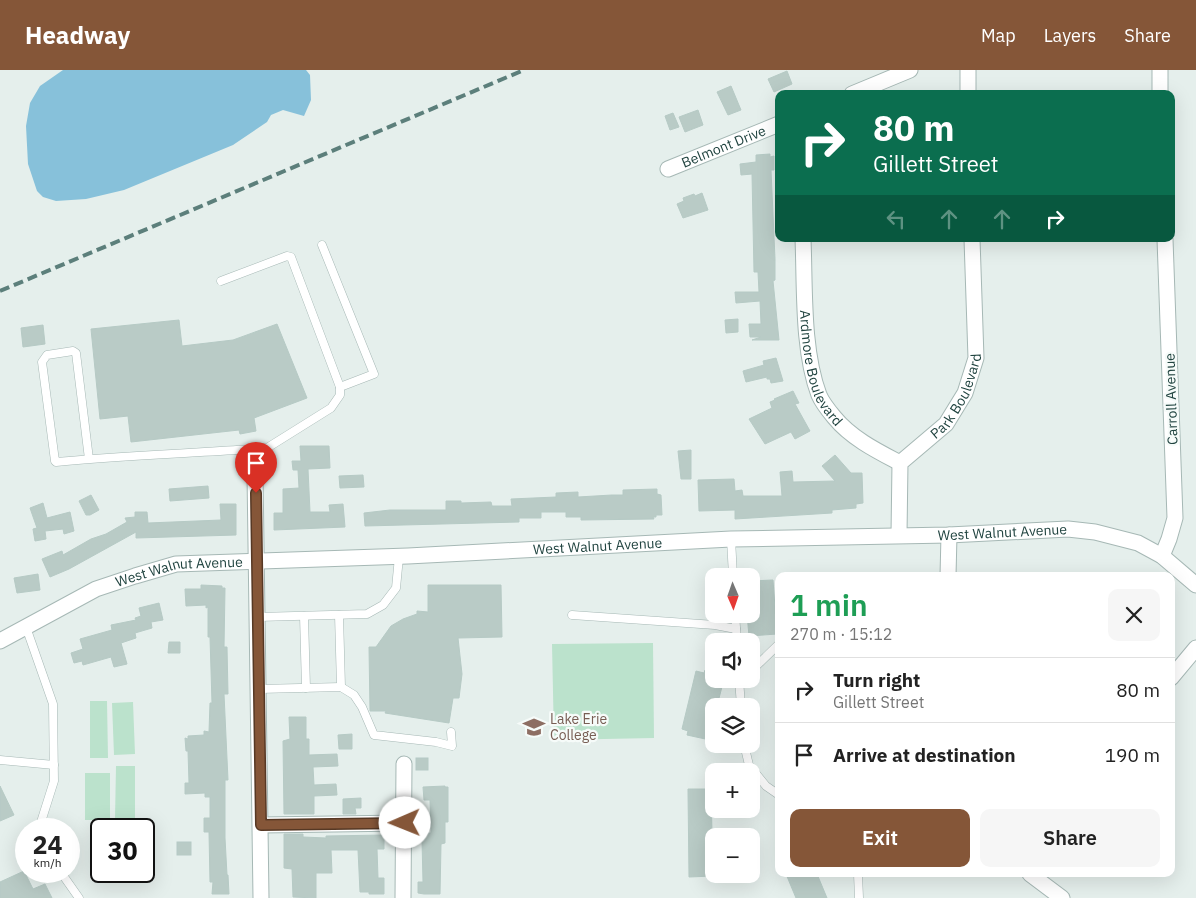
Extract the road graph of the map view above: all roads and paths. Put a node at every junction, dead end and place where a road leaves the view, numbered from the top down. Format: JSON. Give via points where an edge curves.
{"nodes":[{"id":1,"x":910,"y":70,"type":"edge"},
{"id":2,"x":968,"y":70,"type":"edge"},
{"id":3,"x":1160,"y":70,"type":"edge"},
{"id":4,"x":862,"y":90,"type":"edge"},
{"id":5,"x":968,"y":90,"type":"edge"},
{"id":6,"x":1160,"y":90,"type":"edge"},
{"id":7,"x":775,"y":126,"type":"edge"},
{"id":8,"x":668,"y":170,"type":"dead end"},
{"id":9,"x":803,"y":242,"type":"edge"},
{"id":10,"x":972,"y":242,"type":"edge"},
{"id":11,"x":1165,"y":242,"type":"edge"},
{"id":12,"x":322,"y":245,"type":"dead end"},
{"id":13,"x":220,"y":281,"type":"dead end"},
{"id":14,"x":340,"y":387,"type":"junction"},
{"id":15,"x":254,"y":449,"type":"junction"},
{"id":16,"x":89,"y":459,"type":"junction"},
{"id":17,"x":900,"y":463,"type":"junction"},
{"id":18,"x":256,"y":474,"type":"joint"},
{"id":19,"x":899,"y":535,"type":"junction"},
{"id":20,"x":949,"y":535,"type":"junction"},
{"id":21,"x":731,"y":539,"type":"junction"},
{"id":22,"x":1162,"y":556,"type":"junction"},
{"id":23,"x":399,"y":557,"type":"junction"},
{"id":24,"x":257,"y":562,"type":"junction"},
{"id":25,"x":733,"y":568,"type":"edge"},
{"id":26,"x":948,"y":572,"type":"edge"},
{"id":27,"x":1196,"y":585,"type":"edge"},
{"id":28,"x":339,"y":614,"type":"junction"},
{"id":29,"x":572,"y":615,"type":"dead end"},
{"id":30,"x":304,"y":616,"type":"junction"},
{"id":31,"x":258,"y":617,"type":"junction"},
{"id":32,"x":736,"y":623,"type":"edge"},
{"id":33,"x":26,"y":627,"type":"junction"},
{"id":34,"x":736,"y":629,"type":"junction"},
{"id":35,"x":736,"y":633,"type":"edge"},
{"id":36,"x":0,"y":638,"type":"edge"},
{"id":37,"x":775,"y":648,"type":"edge"},
{"id":38,"x":1196,"y":648,"type":"edge"},
{"id":39,"x":760,"y":662,"type":"edge"},
{"id":40,"x":1175,"y":673,"type":"edge"},
{"id":41,"x":342,"y":687,"type":"junction"},
{"id":42,"x":306,"y":688,"type":"junction"},
{"id":43,"x":259,"y":689,"type":"junction"},
{"id":44,"x":451,"y":732,"type":"dead end"},
{"id":45,"x":746,"y":753,"type":"edge"},
{"id":46,"x":0,"y":760,"type":"edge"},
{"id":47,"x":404,"y":764,"type":"dead end"},
{"id":48,"x":54,"y":765,"type":"junction"},
{"id":49,"x":775,"y":792,"type":"edge"},
{"id":50,"x":42,"y":818,"type":"edge"},
{"id":51,"x":405,"y":823,"type":"junction"},
{"id":52,"x":261,"y":825,"type":"junction"},
{"id":53,"x":858,"y":877,"type":"edge"},
{"id":54,"x":1034,"y":877,"type":"edge"},
{"id":55,"x":68,"y":883,"type":"edge"},
{"id":56,"x":79,"y":898,"type":"edge"},
{"id":57,"x":261,"y":898,"type":"edge"},
{"id":58,"x":403,"y":898,"type":"edge"},
{"id":59,"x":859,"y":898,"type":"edge"},
{"id":60,"x":1062,"y":898,"type":"edge"}],
"edges":[{"from":1,"to":4,"type":"street"},
{"from":2,"to":5,"type":"street"},
{"from":3,"to":6,"type":"street"},
{"from":7,"to":8,"type":"street","name":"Belmont Drive"},
{"from":9,"to":17,"type":"street","name":"Ardmore Boulevard","via":[[808,337],[820,396],[835,418],[865,444]]},
{"from":10,"to":17,"type":"street","name":"Park Boulevard","via":[[976,358],[965,393],[946,424]]},
{"from":11,"to":22,"type":"street","name":"Carroll Avenue","via":[[1174,518]]},
{"from":12,"to":14,"type":"lane","via":[[374,374]]},
{"from":13,"to":14,"type":"lane","via":[[291,257]]},
{"from":14,"to":15,"type":"lane","via":[[340,395],[331,408],[267,448]]},
{"from":15,"to":16,"type":"lane"},
{"from":15,"to":18,"type":"lane"},
{"from":16,"to":16,"type":"lane","via":[[55,461],[42,362],[47,355],[76,353]]},
{"from":17,"to":19,"type":"street"},
{"from":18,"to":24,"type":"street"},
{"from":19,"to":20,"type":"street","name":"West Walnut Avenue"},
{"from":19,"to":21,"type":"street","name":"West Walnut Avenue"},
{"from":20,"to":22,"type":"street","name":"West Walnut Avenue","via":[[1068,529],[1121,537]]},
{"from":20,"to":26,"type":"street"},
{"from":21,"to":23,"type":"street","name":"West Walnut Avenue"},
{"from":21,"to":25,"type":"lane"},
{"from":22,"to":27,"type":"street","name":"West Walnut Avenue"},
{"from":23,"to":24,"type":"street","name":"West Walnut Avenue"},
{"from":23,"to":28,"type":"lane","via":[[396,588],[383,605],[367,614]]},
{"from":24,"to":31,"type":"street"},
{"from":24,"to":33,"type":"street","name":"West Walnut Avenue","via":[[176,564],[96,589]]},
{"from":28,"to":30,"type":"lane"},
{"from":28,"to":41,"type":"lane"},
{"from":29,"to":34,"type":"lane"},
{"from":30,"to":31,"type":"lane"},
{"from":30,"to":42,"type":"lane"},
{"from":31,"to":43,"type":"street"},
{"from":32,"to":34,"type":"lane"},
{"from":33,"to":36,"type":"street","name":"West Walnut Avenue"},
{"from":33,"to":48,"type":"lane","via":[[53,704]]},
{"from":34,"to":35,"type":"lane"},
{"from":37,"to":39,"type":"lane"},
{"from":38,"to":40,"type":"street"},
{"from":41,"to":42,"type":"lane"},
{"from":41,"to":44,"type":"lane","via":[[354,695],[374,735],[452,746]]},
{"from":42,"to":43,"type":"lane"},
{"from":43,"to":52,"type":"street"},
{"from":45,"to":49,"type":"lane","via":[[749,765]]},
{"from":46,"to":48,"type":"lane"},
{"from":47,"to":51,"type":"street"},
{"from":48,"to":50,"type":"lane","via":[[54,781]]},
{"from":51,"to":52,"type":"street"},
{"from":51,"to":58,"type":"street"},
{"from":52,"to":57,"type":"street"},
{"from":53,"to":59,"type":"lane"},
{"from":54,"to":60,"type":"street"},
{"from":55,"to":56,"type":"lane"}]}
